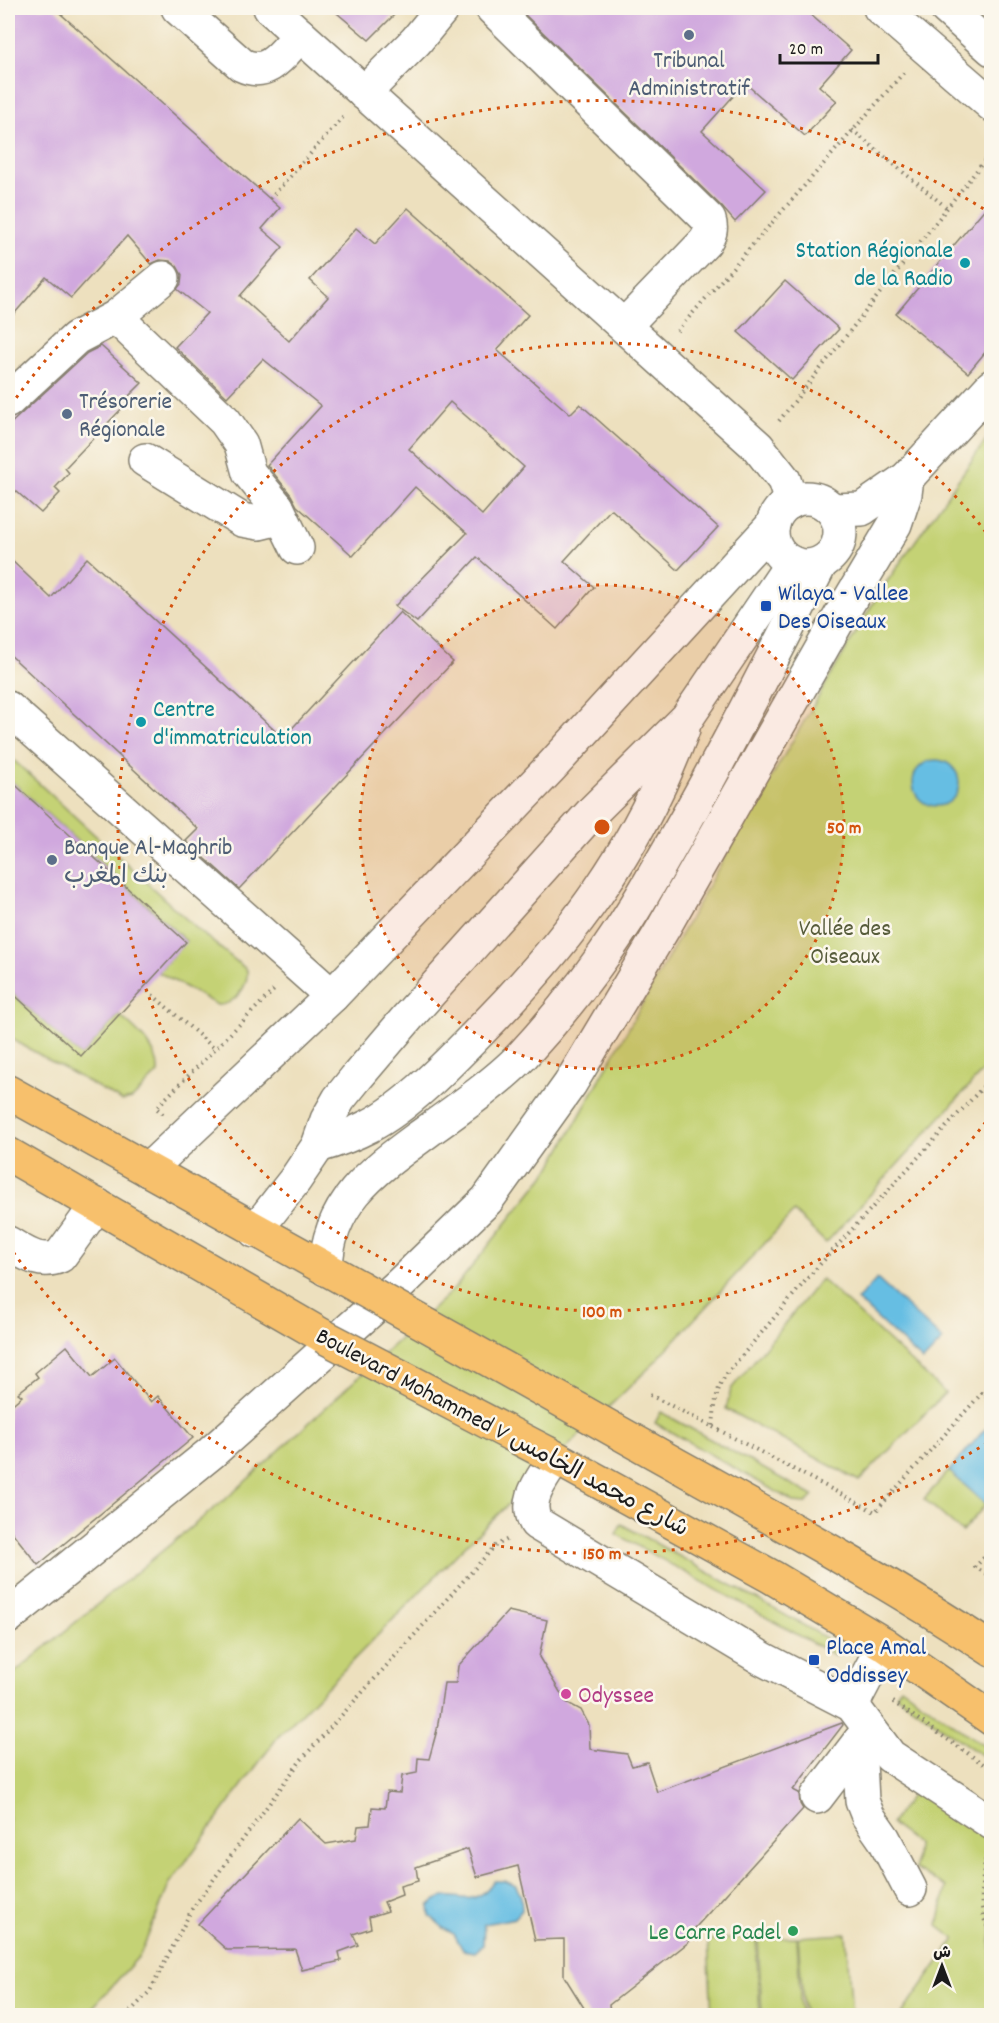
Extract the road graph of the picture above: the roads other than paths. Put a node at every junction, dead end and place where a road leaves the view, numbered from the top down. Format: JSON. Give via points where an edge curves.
{"nodes":[{"id":1,"x":178,"y":8,"type":"edge"},
{"id":2,"x":270,"y":8,"type":"edge"},
{"id":3,"x":443,"y":8,"type":"edge"},
{"id":4,"x":492,"y":8,"type":"edge"},
{"id":5,"x":880,"y":8,"type":"edge"},
{"id":6,"x":894,"y":8,"type":"edge"},
{"id":7,"x":946,"y":8,"type":"edge"},
{"id":8,"x":300,"y":35,"type":"junction"},
{"id":9,"x":992,"y":49,"type":"edge"},
{"id":10,"x":364,"y":93,"type":"junction"},
{"id":11,"x":992,"y":93,"type":"edge"},
{"id":12,"x":992,"y":105,"type":"edge"},
{"id":13,"x":163,"y":278,"type":"dead end"},
{"id":14,"x":116,"y":317,"type":"junction"},
{"id":15,"x":624,"y":326,"type":"junction"},
{"id":16,"x":992,"y":386,"type":"edge"},
{"id":17,"x":8,"y":401,"type":"edge"},
{"id":18,"x":145,"y":460,"type":"dead end"},
{"id":19,"x":907,"y":478,"type":"junction"},
{"id":20,"x":276,"y":507,"type":"junction"},
{"id":21,"x":832,"y":510,"type":"junction"},
{"id":22,"x":782,"y":513,"type":"junction"},
{"id":23,"x":297,"y":548,"type":"dead end"},
{"id":24,"x":806,"y":563,"type":"junction"},
{"id":25,"x":8,"y":708,"type":"edge"},
{"id":26,"x":687,"y":718,"type":"junction"},
{"id":27,"x":332,"y":996,"type":"junction"},
{"id":28,"x":8,"y":1092,"type":"edge"},
{"id":29,"x":318,"y":1146,"type":"junction"},
{"id":30,"x":8,"y":1154,"type":"edge"},
{"id":31,"x":148,"y":1170,"type":"junction"},
{"id":32,"x":97,"y":1205,"type":"junction"},
{"id":33,"x":255,"y":1231,"type":"junction"},
{"id":34,"x":8,"y":1243,"type":"edge"},
{"id":35,"x":326,"y":1269,"type":"junction"},
{"id":36,"x":552,"y":1456,"type":"junction"},
{"id":37,"x":8,"y":1617,"type":"edge"},
{"id":38,"x":884,"y":1644,"type":"junction"},
{"id":39,"x":992,"y":1650,"type":"edge"},
{"id":40,"x":992,"y":1719,"type":"edge"},
{"id":41,"x":860,"y":1725,"type":"junction"},
{"id":42,"x":817,"y":1797,"type":"dead end"},
{"id":43,"x":989,"y":1834,"type":"edge"},
{"id":44,"x":910,"y":1889,"type":"dead end"}],
"edges":[{"from":1,"to":8,"type":"street","via":[[250,69],[270,66]]},
{"from":2,"to":8,"type":"street"},
{"from":3,"to":10,"type":"street"},
{"from":4,"to":15,"type":"street","via":[[709,220],[711,228],[705,242]]},
{"from":5,"to":12,"type":"street"},
{"from":6,"to":11,"type":"street"},
{"from":7,"to":9,"type":"street"},
{"from":8,"to":10,"type":"street"},
{"from":10,"to":15,"type":"street"},
{"from":13,"to":14,"type":"street"},
{"from":14,"to":17,"type":"street","via":[[76,338]]},
{"from":14,"to":20,"type":"street","via":[[225,421],[241,444],[249,473]]},
{"from":15,"to":22,"type":"street","via":[[758,447],[784,480]]},
{"from":16,"to":19,"type":"street"},
{"from":18,"to":20,"type":"street","via":[[242,520],[271,520]]},
{"from":19,"to":21,"type":"street","via":[[862,509]]},
{"from":19,"to":37,"type":"street","via":[[895,524],[664,927],[570,1084],[487,1200],[399,1285],[211,1453]]},
{"from":20,"to":23,"type":"street"},
{"from":21,"to":22,"type":"street","via":[[820,501],[805,498]]},
{"from":21,"to":24,"type":"street","via":[[840,524],[840,539],[833,553]]},
{"from":22,"to":24,"type":"street","via":[[772,540],[780,554]]},
{"from":22,"to":27,"type":"street","via":[[551,767]]},
{"from":24,"to":26,"type":"street"},
{"from":24,"to":35,"type":"street","via":[[711,778],[625,924],[561,1012],[519,1059],[365,1179],[335,1222],[326,1249]]},
{"from":25,"to":27,"type":"street"},
{"from":26,"to":29,"type":"street","via":[[594,810],[408,1017],[339,1099]]},
{"from":26,"to":29,"type":"street","via":[[630,845],[580,920],[524,987],[454,1058],[397,1107],[370,1125]]},
{"from":27,"to":31,"type":"street"},
{"from":28,"to":31,"type":"main road"},
{"from":29,"to":33,"type":"street"},
{"from":30,"to":32,"type":"main road","name":"Boulevard Mohammed V شارع محمد الخامس"},
{"from":31,"to":33,"type":"main road"},
{"from":32,"to":34,"type":"street","via":[[60,1256],[51,1260],[41,1260]]},
{"from":32,"to":36,"type":"main road","name":"Boulevard Mohammed V شارع محمد الخامس","bridge":true,"via":[[323,1336]]},
{"from":33,"to":35,"type":"main road"},
{"from":35,"to":39,"type":"main road","bridge":true,"via":[[841,1557]]},
{"from":36,"to":38,"type":"main road","name":"Boulevard Mohammed V شارع محمد الخامس","via":[[772,1577]]},
{"from":36,"to":41,"type":"street","via":[[530,1502],[536,1523],[763,1659]]},
{"from":38,"to":40,"type":"main road","name":"Boulevard Mohammed V شارع محمد الخامس"},
{"from":38,"to":41,"type":"street"},
{"from":41,"to":42,"type":"street"},
{"from":41,"to":43,"type":"street","via":[[890,1756]]},
{"from":41,"to":44,"type":"street","via":[[862,1801]]}]}
